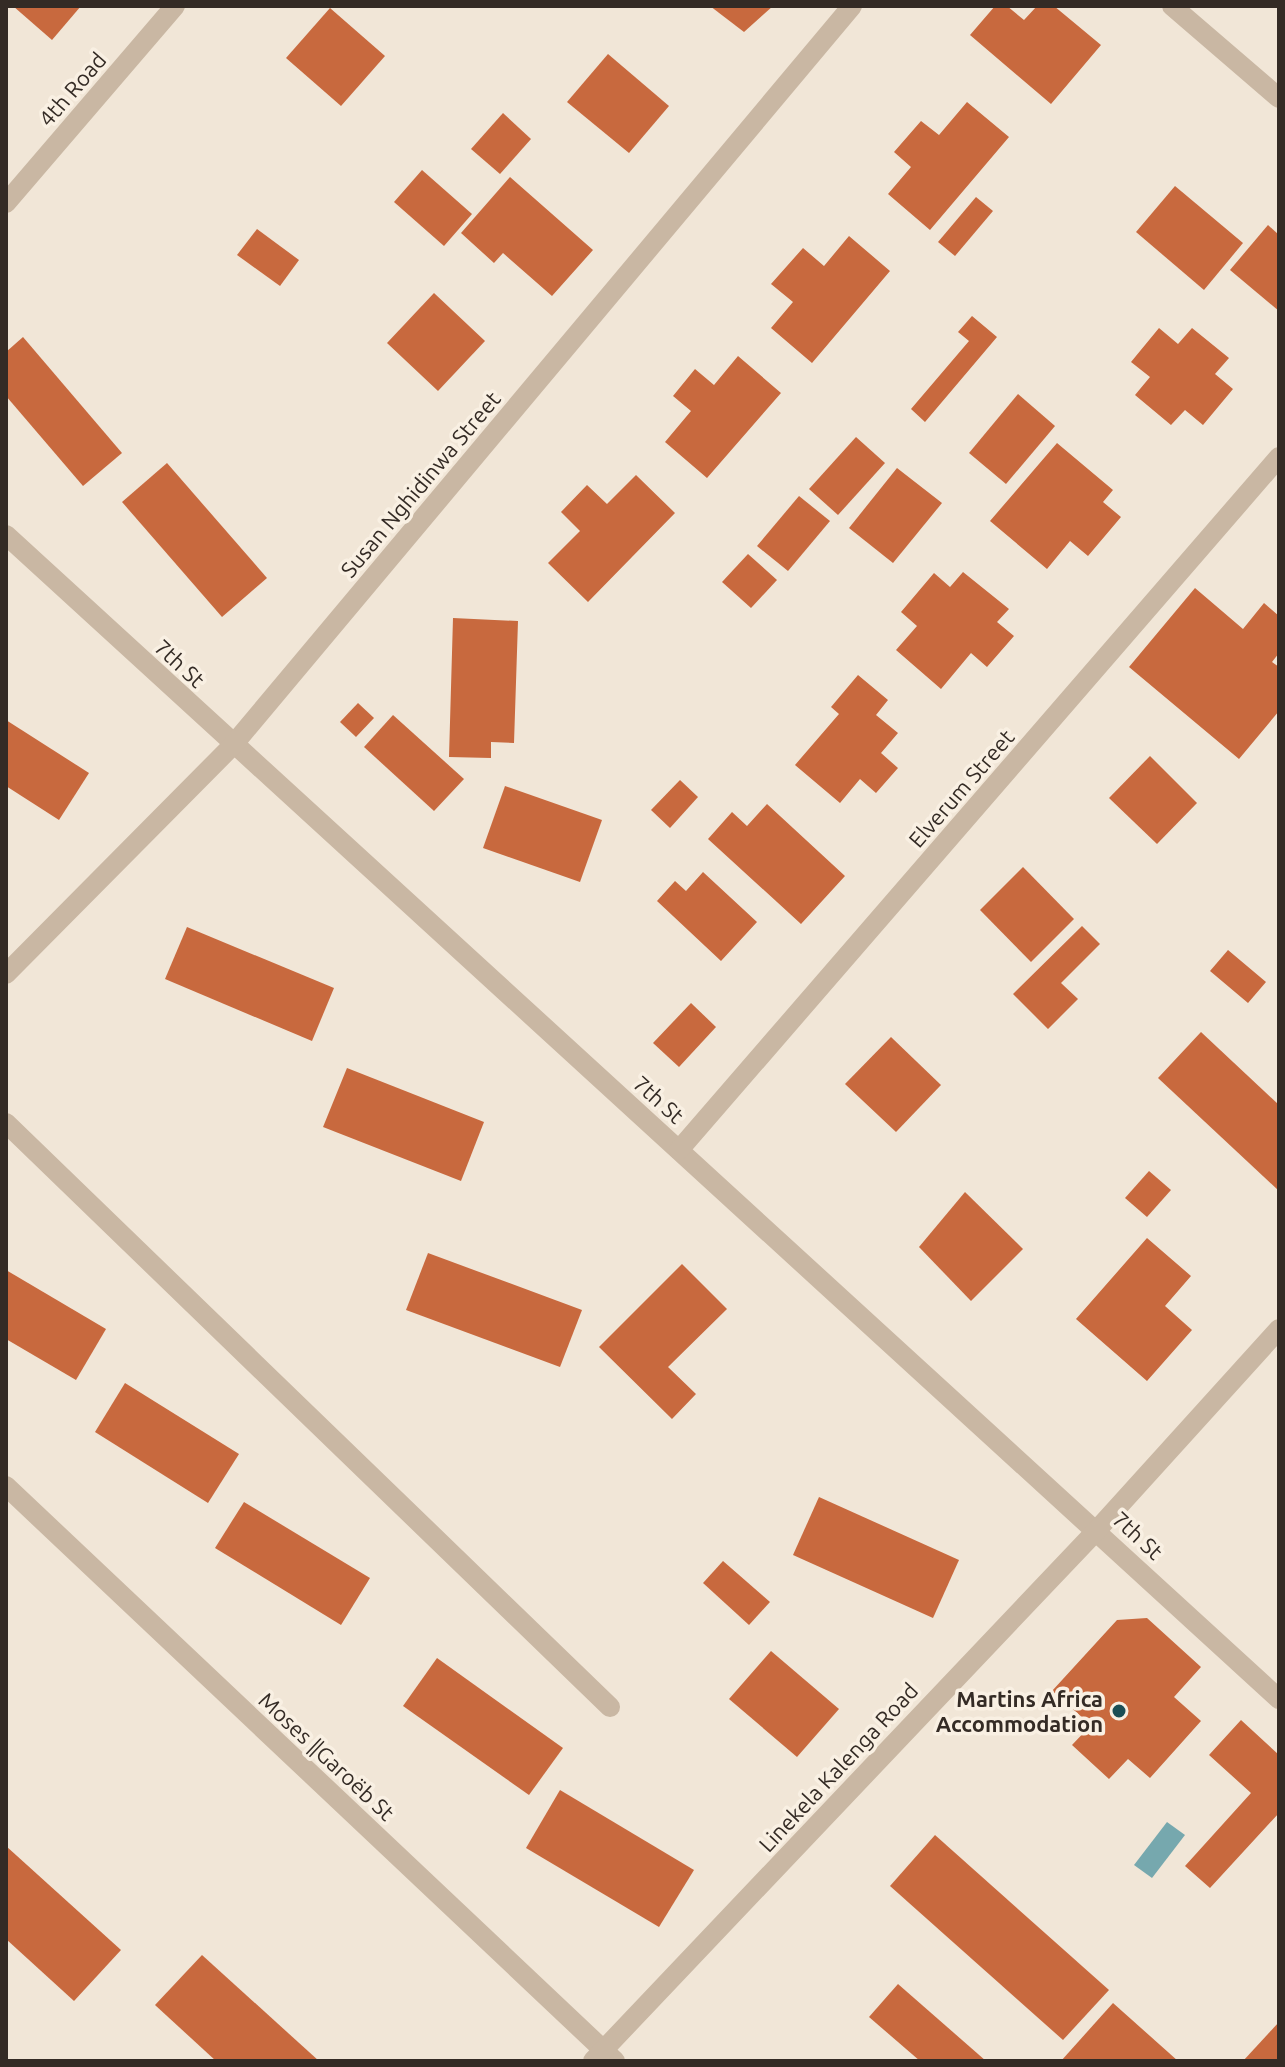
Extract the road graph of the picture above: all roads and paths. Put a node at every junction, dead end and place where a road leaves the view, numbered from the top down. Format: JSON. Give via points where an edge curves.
{"nodes":[{"id":1,"x":175,"y":6,"type":"edge"},
{"id":2,"x":852,"y":6,"type":"edge"},
{"id":3,"x":1172,"y":6,"type":"edge"},
{"id":4,"x":1279,"y":98,"type":"edge"},
{"id":5,"x":6,"y":203,"type":"edge"},
{"id":6,"x":1279,"y":457,"type":"edge"},
{"id":7,"x":6,"y":535,"type":"edge"},
{"id":8,"x":233,"y":745,"type":"junction"},
{"id":9,"x":6,"y":974,"type":"edge"},
{"id":10,"x":6,"y":1123,"type":"edge"},
{"id":11,"x":679,"y":1150,"type":"junction"},
{"id":12,"x":1279,"y":1329,"type":"edge"},
{"id":13,"x":6,"y":1486,"type":"edge"},
{"id":14,"x":1097,"y":1530,"type":"junction"},
{"id":15,"x":1279,"y":1699,"type":"edge"},
{"id":16,"x":610,"y":1707,"type":"dead end"},
{"id":17,"x":603,"y":2058,"type":"edge"}],
"edges":[{"from":1,"to":5,"type":"street","name":"4th Road"},
{"from":2,"to":8,"type":"street","name":"Susan Nghidinwa Street"},
{"from":3,"to":4,"type":"street"},
{"from":6,"to":11,"type":"street","name":"Elverum Street"},
{"from":7,"to":8,"type":"street","name":"7th St"},
{"from":8,"to":9,"type":"street","name":"Susan Nghidinwa Street"},
{"from":8,"to":11,"type":"street","name":"7th St"},
{"from":10,"to":16,"type":"street"},
{"from":11,"to":14,"type":"street","name":"7th St"},
{"from":12,"to":14,"type":"street","name":"Linekela Kalenga Road"},
{"from":13,"to":17,"type":"street","name":"Moses ǁGaroëb St"},
{"from":14,"to":15,"type":"street","name":"7th St"},
{"from":14,"to":17,"type":"street","name":"Linekela Kalenga Road"}]}
